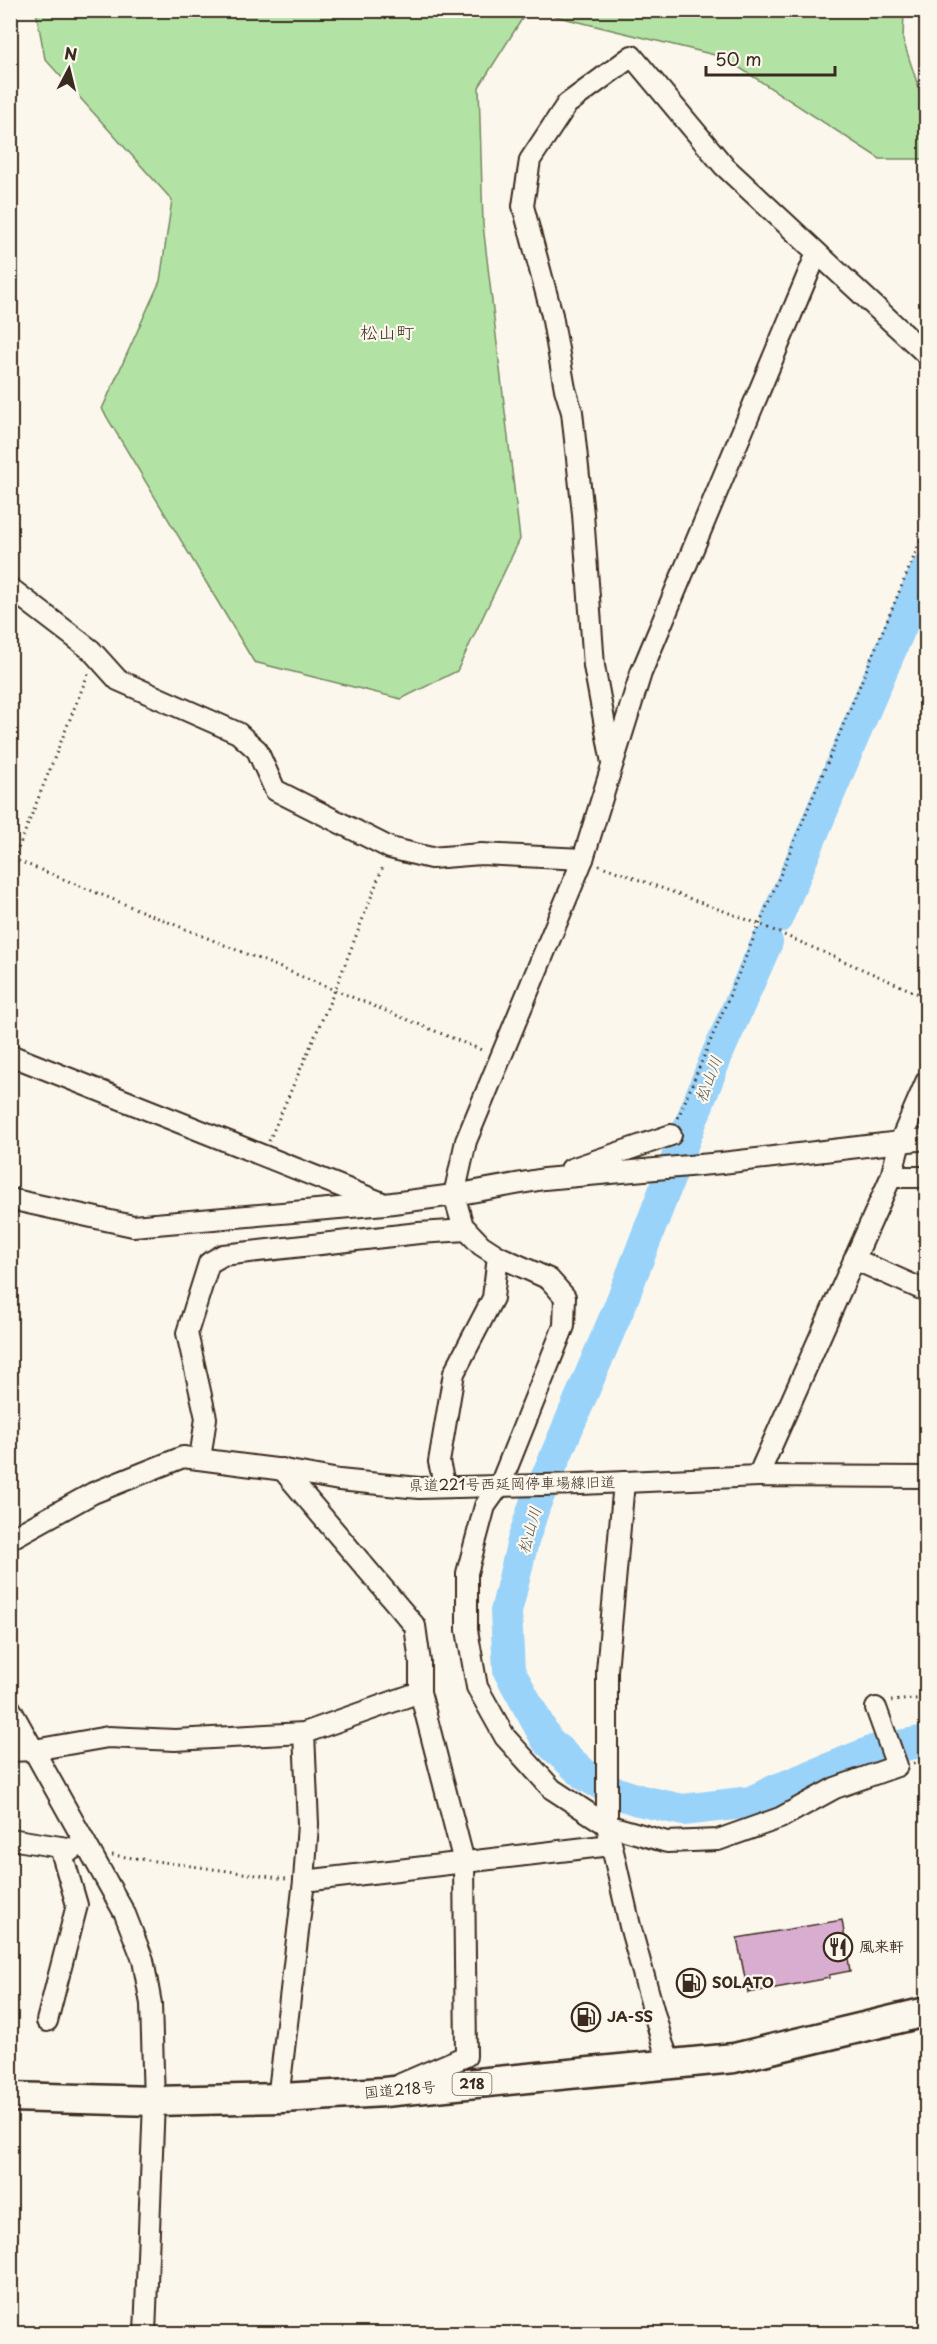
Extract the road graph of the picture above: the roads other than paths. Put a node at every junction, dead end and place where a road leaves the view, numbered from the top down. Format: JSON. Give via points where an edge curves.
{"nodes":[{"id":1,"x":817,"y":253,"type":"junction"},
{"id":2,"x":927,"y":354,"type":"edge"},
{"id":3,"x":10,"y":588,"type":"edge"},
{"id":4,"x":612,"y":766,"type":"junction"},
{"id":5,"x":583,"y":859,"type":"junction"},
{"id":6,"x":10,"y":1055,"type":"edge"},
{"id":7,"x":927,"y":1082,"type":"edge"},
{"id":8,"x":671,"y":1135,"type":"road end"},
{"id":9,"x":927,"y":1139,"type":"edge"},
{"id":10,"x":900,"y":1142,"type":"junction"},
{"id":11,"x":891,"y":1177,"type":"junction"},
{"id":12,"x":927,"y":1177,"type":"edge"},
{"id":13,"x":544,"y":1179,"type":"junction"},
{"id":14,"x":454,"y":1195,"type":"junction"},
{"id":15,"x":10,"y":1199,"type":"edge"},
{"id":16,"x":385,"y":1204,"type":"junction"},
{"id":17,"x":467,"y":1230,"type":"junction"},
{"id":18,"x":498,"y":1256,"type":"junction"},
{"id":19,"x":854,"y":1259,"type":"junction"},
{"id":20,"x":927,"y":1291,"type":"edge"},
{"id":21,"x":200,"y":1459,"type":"junction"},
{"id":22,"x":282,"y":1469,"type":"junction"},
{"id":23,"x":758,"y":1476,"type":"junction"},
{"id":24,"x":927,"y":1477,"type":"edge"},
{"id":25,"x":624,"y":1482,"type":"junction"},
{"id":26,"x":500,"y":1485,"type":"junction"},
{"id":27,"x":445,"y":1487,"type":"junction"},
{"id":28,"x":10,"y":1539,"type":"edge"},
{"id":29,"x":420,"y":1692,"type":"junction"},
{"id":30,"x":10,"y":1708,"type":"edge"},
{"id":31,"x":876,"y":1708,"type":"road end"},
{"id":32,"x":304,"y":1733,"type":"junction"},
{"id":33,"x":34,"y":1750,"type":"junction"},
{"id":34,"x":10,"y":1751,"type":"edge"},
{"id":35,"x":607,"y":1824,"type":"junction"},
{"id":36,"x":10,"y":1839,"type":"edge"},
{"id":37,"x":611,"y":1845,"type":"junction"},
{"id":38,"x":60,"y":1847,"type":"junction"},
{"id":39,"x":89,"y":1852,"type":"junction"},
{"id":40,"x":464,"y":1862,"type":"junction"},
{"id":41,"x":304,"y":1881,"type":"junction"},
{"id":42,"x":927,"y":2012,"type":"edge"},
{"id":43,"x":47,"y":2021,"type":"dead end"},
{"id":44,"x":671,"y":2065,"type":"junction"},
{"id":45,"x":384,"y":2092,"type":"junction"},
{"id":46,"x":10,"y":2097,"type":"edge"},
{"id":47,"x":282,"y":2098,"type":"junction"},
{"id":48,"x":154,"y":2101,"type":"junction"},
{"id":49,"x":146,"y":2334,"type":"edge"}],
"edges":[{"from":1,"to":2,"type":"street"},
{"from":1,"to":4,"type":"street","via":[[641,673]]},
{"from":1,"to":4,"type":"street","via":[[724,166],[632,56],[567,104],[530,160],[523,207],[552,315],[572,412],[594,666]]},
{"from":3,"to":5,"type":"street","via":[[96,655],[118,680],[238,733],[257,750],[275,790],[390,848],[432,858],[481,854]]},
{"from":4,"to":5,"type":"street"},
{"from":5,"to":14,"type":"street","via":[[466,1141]]},
{"from":6,"to":16,"type":"street"},
{"from":7,"to":10,"type":"street"},
{"from":8,"to":13,"type":"street"},
{"from":9,"to":10,"type":"street"},
{"from":10,"to":11,"type":"street"},
{"from":10,"to":13,"type":"street"},
{"from":11,"to":12,"type":"street"},
{"from":11,"to":19,"type":"street"},
{"from":13,"to":14,"type":"street"},
{"from":14,"to":16,"type":"street"},
{"from":14,"to":17,"type":"street"},
{"from":15,"to":16,"type":"street","via":[[134,1226]]},
{"from":17,"to":18,"type":"street"},
{"from":17,"to":21,"type":"street","via":[[223,1255],[209,1263],[187,1333],[206,1418]]},
{"from":18,"to":26,"type":"street","via":[[549,1279],[565,1297],[564,1326]]},
{"from":18,"to":27,"type":"street","via":[[493,1299],[454,1373],[439,1462]]},
{"from":19,"to":20,"type":"street"},
{"from":19,"to":23,"type":"street"},
{"from":21,"to":22,"type":"street","name":"県道221号西延岡停車場線旧道"},
{"from":21,"to":28,"type":"street","name":"県道221号西延岡停車場線旧道","via":[[183,1457],[93,1493]]},
{"from":22,"to":27,"type":"street","name":"県道221号西延岡停車場線旧道","via":[[339,1480]]},
{"from":22,"to":29,"type":"street","via":[[415,1626]]},
{"from":23,"to":24,"type":"street","name":"県道221号西延岡停車場線旧道"},
{"from":23,"to":25,"type":"street","name":"県道221号西延岡停車場線旧道"},
{"from":25,"to":26,"type":"street","name":"県道221号西延岡停車場線旧道"},
{"from":25,"to":35,"type":"street","via":[[607,1671]]},
{"from":26,"to":27,"type":"street","name":"県道221号西延岡停車場線旧道"},
{"from":26,"to":35,"type":"street","via":[[485,1506],[467,1573],[467,1630],[477,1687],[505,1737],[552,1790]]},
{"from":29,"to":32,"type":"street"},
{"from":29,"to":40,"type":"street"},
{"from":30,"to":33,"type":"street"},
{"from":31,"to":35,"type":"street","via":[[896,1765],[835,1788],[780,1818],[718,1840],[667,1842]]},
{"from":32,"to":33,"type":"street","via":[[175,1740],[108,1737]]},
{"from":32,"to":41,"type":"street","via":[[308,1824]]},
{"from":33,"to":34,"type":"street"},
{"from":33,"to":39,"type":"street"},
{"from":35,"to":37,"type":"street"},
{"from":36,"to":38,"type":"street"},
{"from":37,"to":40,"type":"street"},
{"from":37,"to":44,"type":"street"},
{"from":38,"to":39,"type":"street"},
{"from":38,"to":43,"type":"street","via":[[77,1905]]},
{"from":39,"to":48,"type":"street","via":[[125,1914],[143,1960],[151,2004]]},
{"from":40,"to":41,"type":"street"},
{"from":40,"to":45,"type":"street","via":[[466,2056]]},
{"from":41,"to":47,"type":"street","via":[[279,2091]]},
{"from":42,"to":44,"type":"highway","name":"国道218号","number":"218","via":[[734,2058]]},
{"from":44,"to":45,"type":"highway","name":"国道218号","number":"218"},
{"from":45,"to":47,"type":"highway","name":"国道218号","number":"218"},
{"from":46,"to":48,"type":"highway","name":"国道218号","number":"218"},
{"from":47,"to":48,"type":"highway","name":"国道218号","number":"218"},
{"from":48,"to":49,"type":"street"}]}
